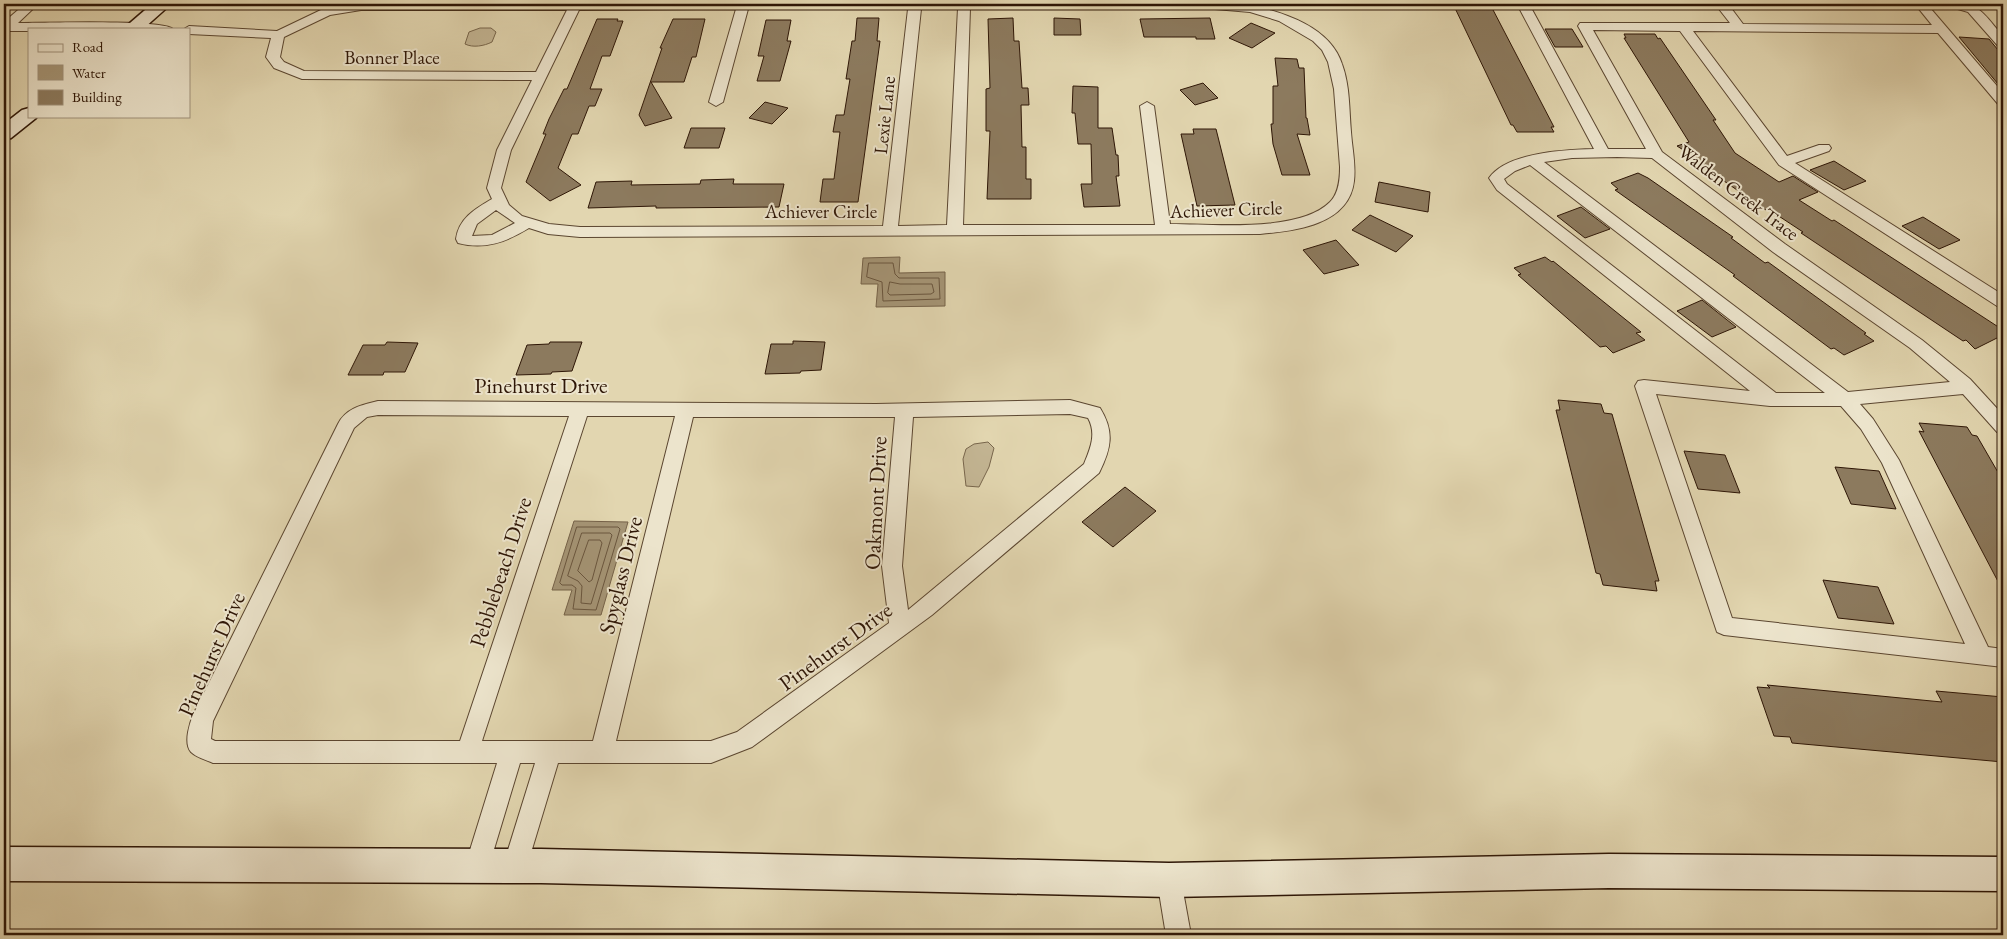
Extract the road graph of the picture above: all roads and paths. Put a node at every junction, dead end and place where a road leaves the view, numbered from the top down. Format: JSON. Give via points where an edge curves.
{"nodes":[{"id":1,"x":32,"y":4,"type":"edge"},
{"id":2,"x":162,"y":4,"type":"edge"},
{"id":3,"x":1523,"y":4,"type":"edge"},
{"id":4,"x":1572,"y":4,"type":"edge"},
{"id":5,"x":1928,"y":4,"type":"edge"},
{"id":6,"x":1955,"y":4,"type":"edge"},
{"id":7,"x":915,"y":5,"type":"junction"},
{"id":8,"x":964,"y":5,"type":"junction"},
{"id":9,"x":1239,"y":5,"type":"edge"},
{"id":10,"x":575,"y":6,"type":"junction"},
{"id":11,"x":743,"y":6,"type":"junction"},
{"id":12,"x":5,"y":27,"type":"edge"},
{"id":13,"x":1684,"y":27,"type":"junction"},
{"id":14,"x":134,"y":28,"type":"edge"},
{"id":15,"x":1740,"y":28,"type":"junction"},
{"id":16,"x":190,"y":30,"type":"edge"},
{"id":17,"x":1943,"y":30,"type":"junction"},
{"id":18,"x":279,"y":36,"type":"junction"},
{"id":19,"x":2003,"y":43,"type":"edge"},
{"id":20,"x":540,"y":76,"type":"junction"},
{"id":21,"x":2003,"y":101,"type":"edge"},
{"id":22,"x":716,"y":102,"type":"dead end"},
{"id":23,"x":1147,"y":106,"type":"dead end"},
{"id":24,"x":28,"y":115,"type":"edge"},
{"id":25,"x":4,"y":134,"type":"edge"},
{"id":26,"x":1824,"y":148,"type":"dead end"},
{"id":27,"x":1603,"y":153,"type":"junction"},
{"id":28,"x":1656,"y":154,"type":"junction"},
{"id":29,"x":1532,"y":160,"type":"junction"},
{"id":30,"x":1784,"y":162,"type":"junction"},
{"id":31,"x":500,"y":201,"type":"junction"},
{"id":32,"x":527,"y":223,"type":"junction"},
{"id":33,"x":890,"y":229,"type":"junction"},
{"id":34,"x":955,"y":229,"type":"junction"},
{"id":35,"x":1163,"y":229,"type":"junction"},
{"id":36,"x":2003,"y":302,"type":"edge"},
{"id":37,"x":1967,"y":387,"type":"junction"},
{"id":38,"x":1771,"y":398,"type":"junction"},
{"id":39,"x":1846,"y":399,"type":"junction"},
{"id":40,"x":580,"y":409,"type":"junction"},
{"id":41,"x":686,"y":410,"type":"junction"},
{"id":42,"x":905,"y":410,"type":"junction"},
{"id":43,"x":2003,"y":427,"type":"edge"},
{"id":44,"x":900,"y":628,"type":"junction"},
{"id":45,"x":1981,"y":655,"type":"junction"},
{"id":46,"x":2003,"y":658,"type":"edge"},
{"id":47,"x":468,"y":751,"type":"junction"},
{"id":48,"x":512,"y":751,"type":"junction"},
{"id":49,"x":550,"y":752,"type":"junction"},
{"id":50,"x":602,"y":752,"type":"junction"},
{"id":51,"x":4,"y":864,"type":"edge"},
{"id":52,"x":477,"y":866,"type":"junction"},
{"id":53,"x":515,"y":866,"type":"junction"},
{"id":54,"x":2003,"y":874,"type":"edge"},
{"id":55,"x":1169,"y":880,"type":"junction"},
{"id":56,"x":1179,"y":935,"type":"edge"}],
"edges":[{"from":1,"to":12,"type":"street"},
{"from":2,"to":14,"type":"main road"},
{"from":3,"to":27,"type":"street"},
{"from":4,"to":15,"type":"street","via":[[1723,6]]},
{"from":5,"to":17,"type":"street","via":[[1925,8]]},
{"from":6,"to":19,"type":"street","via":[[1972,9]]},
{"from":7,"to":8,"type":"street","name":"Achiever Circle"},
{"from":7,"to":11,"type":"street","name":"Achiever Circle"},
{"from":7,"to":33,"type":"street","name":"Lexie Lane"},
{"from":8,"to":9,"type":"street","name":"Achiever Circle"},
{"from":8,"to":34,"type":"street"},
{"from":9,"to":35,"type":"street","name":"Achiever Circle","via":[[1296,23],[1316,36],[1335,61],[1341,83],[1348,167],[1346,188],[1335,206],[1303,223],[1286,227]]},
{"from":10,"to":11,"type":"street","name":"Achiever Circle"},
{"from":10,"to":18,"type":"street","name":"Achiever Circle","via":[[361,6],[328,12]]},
{"from":10,"to":20,"type":"street"},
{"from":11,"to":22,"type":"street"},
{"from":12,"to":14,"type":"street"},
{"from":13,"to":15,"type":"street","name":"Walden Creek Trace"},
{"from":13,"to":28,"type":"street","name":"Walden Creek Trace","via":[[1584,26]]},
{"from":13,"to":30,"type":"street"},
{"from":15,"to":17,"type":"street","name":"Walden Creek Trace"},
{"from":16,"to":18,"type":"street","name":"Achiever Circle"},
{"from":17,"to":21,"type":"street"},
{"from":18,"to":20,"type":"street","name":"Bonner Place","via":[[273,57],[279,65],[302,75]]},
{"from":20,"to":31,"type":"street","via":[[504,150],[494,188]]},
{"from":23,"to":35,"type":"street"},
{"from":24,"to":25,"type":"main road"},
{"from":26,"to":30,"type":"street"},
{"from":27,"to":28,"type":"street"},
{"from":27,"to":29,"type":"street"},
{"from":28,"to":37,"type":"street","name":"Walden Creek Trace","via":[[1779,248],[1916,344]]},
{"from":29,"to":38,"type":"street","via":[[1506,169],[1496,178],[1502,187]]},
{"from":29,"to":39,"type":"street"},
{"from":30,"to":36,"type":"street"},
{"from":31,"to":32,"type":"street","name":"Achiever Circle","via":[[517,220]]},
{"from":31,"to":32,"type":"street","via":[[468,222],[464,239],[494,240]]},
{"from":32,"to":33,"type":"street","name":"Achiever Circle","via":[[580,232]]},
{"from":33,"to":34,"type":"street","name":"Achiever Circle"},
{"from":34,"to":35,"type":"street","name":"Achiever Circle"},
{"from":37,"to":39,"type":"street"},
{"from":37,"to":43,"type":"street","name":"Walden Creek Trace"},
{"from":38,"to":39,"type":"street"},
{"from":38,"to":45,"type":"street","via":[[1644,386],[1724,626]]},
{"from":39,"to":45,"type":"street","via":[[1890,460]]},
{"from":40,"to":41,"type":"street","name":"Pinehurst Drive"},
{"from":40,"to":47,"type":"street","name":"Pebblebeach Drive"},
{"from":40,"to":47,"type":"street","name":"Pinehurst Drive","via":[[378,408],[361,412],[348,424],[202,720],[199,744],[213,752]]},
{"from":41,"to":42,"type":"street","name":"Pinehurst Drive"},
{"from":41,"to":50,"type":"street","name":"Spyglass Drive"},
{"from":42,"to":44,"type":"street","name":"Oakmont Drive","via":[[892,566]]},
{"from":42,"to":44,"type":"street","name":"Pinehurst Drive","via":[[1070,408],[1094,413],[1101,422],[1103,438],[1092,468]]},
{"from":44,"to":50,"type":"street","name":"Pinehurst Drive","via":[[744,740],[711,752]]},
{"from":45,"to":46,"type":"street"},
{"from":47,"to":48,"type":"street","name":"Pinehurst Drive"},
{"from":48,"to":49,"type":"street","name":"Pinehurst Drive"},
{"from":48,"to":52,"type":"street"},
{"from":49,"to":50,"type":"street","name":"Pinehurst Drive"},
{"from":49,"to":53,"type":"street"},
{"from":51,"to":52,"type":"main road"},
{"from":52,"to":53,"type":"main road"},
{"from":53,"to":55,"type":"main road"},
{"from":54,"to":55,"type":"main road","via":[[1609,871]]},
{"from":55,"to":56,"type":"street"}]}
